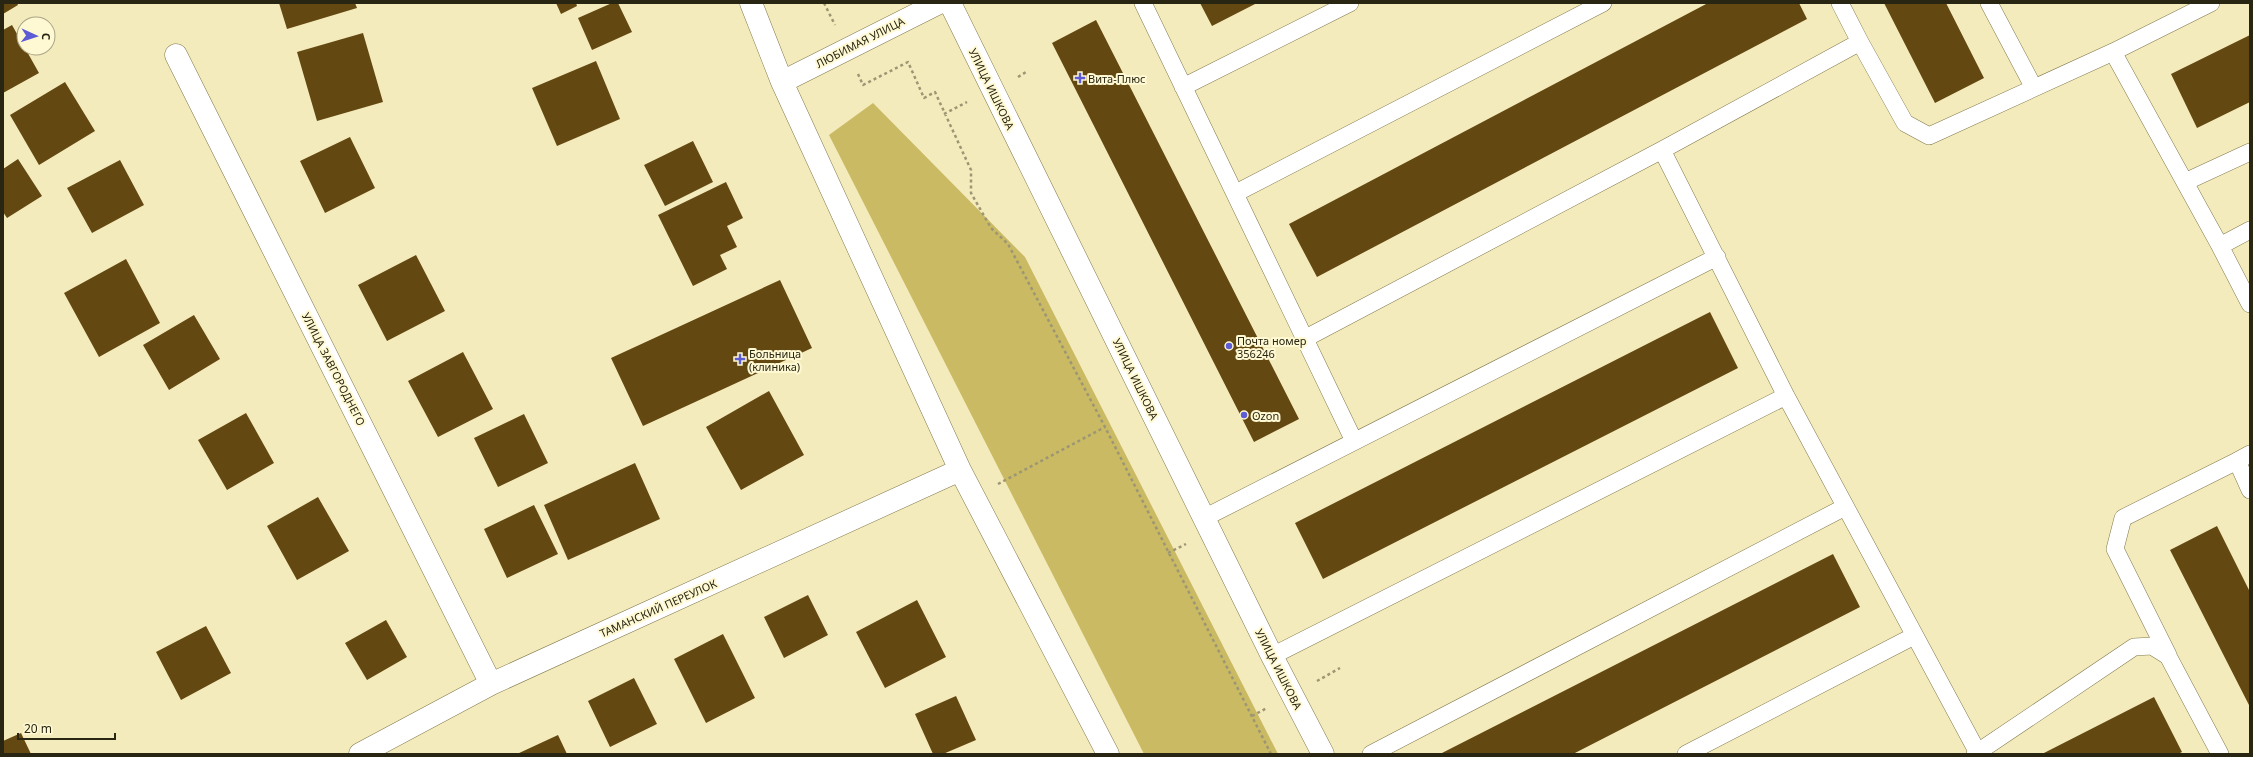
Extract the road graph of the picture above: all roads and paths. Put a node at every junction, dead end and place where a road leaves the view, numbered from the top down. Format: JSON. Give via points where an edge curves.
{"nodes":[{"id":1,"x":750,"y":3,"type":"edge"},
{"id":2,"x":939,"y":3,"type":"edge"},
{"id":3,"x":950,"y":3,"type":"edge"},
{"id":4,"x":1143,"y":3,"type":"edge"},
{"id":5,"x":1350,"y":3,"type":"edge"},
{"id":6,"x":1603,"y":3,"type":"edge"},
{"id":7,"x":1840,"y":3,"type":"edge"},
{"id":8,"x":1989,"y":3,"type":"edge"},
{"id":9,"x":2211,"y":3,"type":"edge"},
{"id":10,"x":1860,"y":42,"type":"junction"},
{"id":11,"x":2113,"y":52,"type":"junction"},
{"id":12,"x":176,"y":55,"type":"dead end"},
{"id":13,"x":782,"y":82,"type":"junction"},
{"id":14,"x":863,"y":85,"type":"dead end"},
{"id":15,"x":1183,"y":87,"type":"junction"},
{"id":16,"x":2034,"y":88,"type":"junction"},
{"id":17,"x":1662,"y":150,"type":"junction"},
{"id":18,"x":2250,"y":152,"type":"edge"},
{"id":19,"x":2185,"y":182,"type":"junction"},
{"id":20,"x":1236,"y":194,"type":"junction"},
{"id":21,"x":2250,"y":230,"type":"edge"},
{"id":22,"x":2220,"y":246,"type":"junction"},
{"id":23,"x":1717,"y":257,"type":"junction"},
{"id":24,"x":2250,"y":304,"type":"edge"},
{"id":25,"x":1306,"y":338,"type":"junction"},
{"id":26,"x":1786,"y":396,"type":"junction"},
{"id":27,"x":1105,"y":427,"type":"junction"},
{"id":28,"x":1354,"y":441,"type":"junction"},
{"id":29,"x":2243,"y":457,"type":"edge"},
{"id":30,"x":960,"y":470,"type":"junction"},
{"id":31,"x":994,"y":486,"type":"dead end"},
{"id":32,"x":2250,"y":490,"type":"edge"},
{"id":33,"x":1845,"y":507,"type":"junction"},
{"id":34,"x":1204,"y":518,"type":"junction"},
{"id":35,"x":1914,"y":636,"type":"junction"},
{"id":36,"x":1272,"y":656,"type":"junction"},
{"id":37,"x":2168,"y":656,"type":"junction"},
{"id":38,"x":491,"y":684,"type":"junction"},
{"id":39,"x":1976,"y":753,"type":"edge"},
{"id":40,"x":360,"y":754,"type":"edge"},
{"id":41,"x":1108,"y":754,"type":"edge"},
{"id":42,"x":1271,"y":754,"type":"edge"},
{"id":43,"x":1323,"y":754,"type":"edge"},
{"id":44,"x":1370,"y":754,"type":"edge"},
{"id":45,"x":1686,"y":754,"type":"edge"},
{"id":46,"x":2220,"y":754,"type":"edge"}],
"edges":[{"from":1,"to":13,"type":"street"},
{"from":2,"to":13,"type":"street","name":"ЛЮБИМАЯ УЛИЦА"},
{"from":3,"to":34,"type":"street","name":"УЛИЦА ИШКОВА"},
{"from":4,"to":15,"type":"lane"},
{"from":5,"to":15,"type":"lane"},
{"from":6,"to":20,"type":"lane"},
{"from":7,"to":10,"type":"lane"},
{"from":8,"to":16,"type":"lane"},
{"from":9,"to":11,"type":"lane"},
{"from":10,"to":16,"type":"lane","via":[[1904,124],[1929,136]]},
{"from":10,"to":17,"type":"lane"},
{"from":11,"to":16,"type":"lane"},
{"from":11,"to":19,"type":"lane"},
{"from":12,"to":38,"type":"street","name":"УЛИЦА ЗАВГОРОДНЕГО"},
{"from":13,"to":30,"type":"street"},
{"from":14,"to":27,"type":"path","via":[[908,62],[924,98],[934,92],[971,170],[971,193],[991,228],[1008,244]]},
{"from":15,"to":20,"type":"lane"},
{"from":17,"to":23,"type":"lane"},
{"from":17,"to":25,"type":"lane"},
{"from":18,"to":19,"type":"lane"},
{"from":19,"to":22,"type":"lane"},
{"from":20,"to":25,"type":"lane"},
{"from":21,"to":22,"type":"lane"},
{"from":22,"to":24,"type":"lane"},
{"from":23,"to":26,"type":"lane"},
{"from":23,"to":28,"type":"lane"},
{"from":25,"to":28,"type":"lane"},
{"from":26,"to":33,"type":"lane"},
{"from":26,"to":36,"type":"lane"},
{"from":27,"to":31,"type":"path"},
{"from":27,"to":42,"type":"path"},
{"from":28,"to":34,"type":"lane"},
{"from":29,"to":32,"type":"lane"},
{"from":29,"to":37,"type":"lane","via":[[2123,518],[2115,549]]},
{"from":30,"to":38,"type":"street","name":"ТАМАНСКИЙ ПЕРЕУЛОК"},
{"from":30,"to":41,"type":"street"},
{"from":33,"to":35,"type":"lane"},
{"from":33,"to":44,"type":"lane"},
{"from":34,"to":36,"type":"street","name":"УЛИЦА ИШКОВА"},
{"from":35,"to":39,"type":"lane"},
{"from":35,"to":45,"type":"lane"},
{"from":36,"to":43,"type":"street","name":"УЛИЦА ИШКОВА"},
{"from":37,"to":39,"type":"lane","via":[[2152,646],[2134,647]]},
{"from":37,"to":46,"type":"lane"},
{"from":38,"to":40,"type":"street","name":"ТАМАНСКИЙ ПЕРЕУЛОК"}]}
